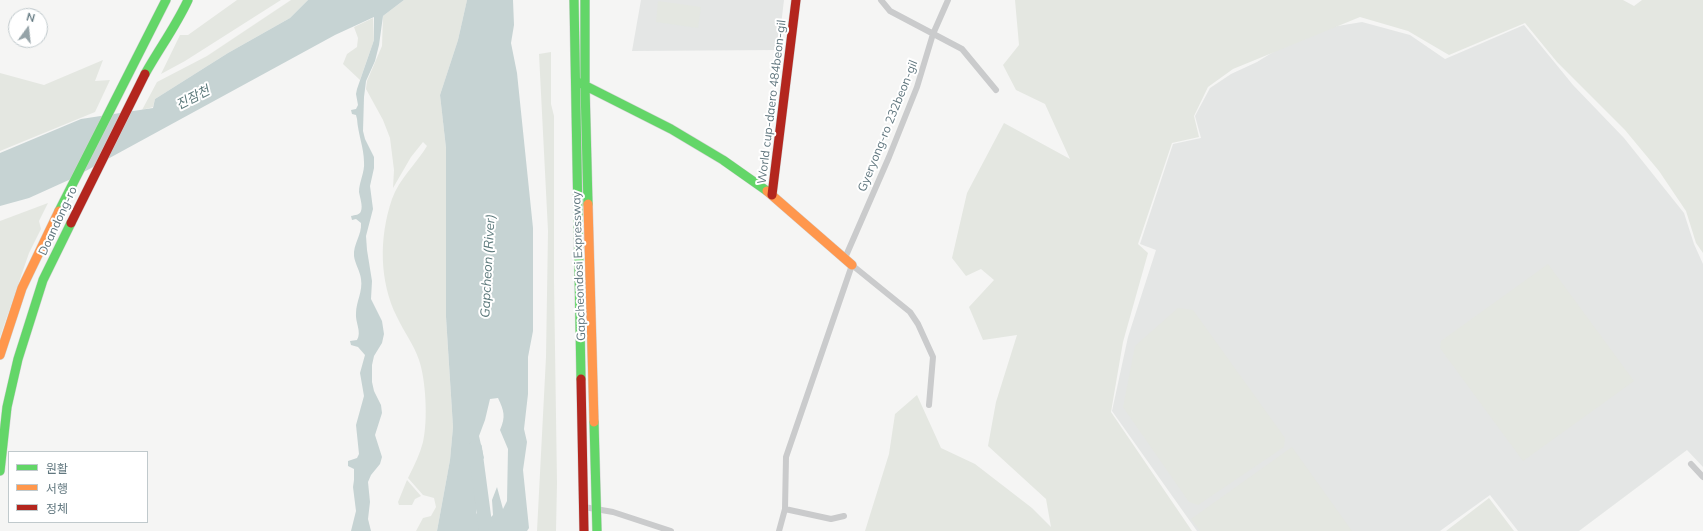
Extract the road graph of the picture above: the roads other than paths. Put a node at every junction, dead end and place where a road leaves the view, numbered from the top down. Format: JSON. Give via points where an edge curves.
{"nodes":[{"id":1,"x":166,"y":0,"type":"edge"},
{"id":2,"x":188,"y":0,"type":"edge"},
{"id":3,"x":574,"y":0,"type":"edge"},
{"id":4,"x":585,"y":0,"type":"edge"},
{"id":5,"x":796,"y":0,"type":"edge"},
{"id":6,"x":881,"y":0,"type":"edge"},
{"id":7,"x":948,"y":0,"type":"edge"},
{"id":8,"x":934,"y":34,"type":"junction"},
{"id":9,"x":576,"y":81,"type":"junction"},
{"id":10,"x":585,"y":86,"type":"junction"},
{"id":11,"x":996,"y":90,"type":"dead end"},
{"id":12,"x":772,"y":195,"type":"junction"},
{"id":13,"x":849,"y":262,"type":"junction"},
{"id":14,"x":0,"y":355,"type":"edge"},
{"id":15,"x":929,"y":405,"type":"dead end"},
{"id":16,"x":1692,"y":464,"type":"dead end"},
{"id":17,"x":0,"y":471,"type":"edge"},
{"id":18,"x":1703,"y":477,"type":"edge"},
{"id":19,"x":584,"y":507,"type":"junction"},
{"id":20,"x":597,"y":508,"type":"junction"},
{"id":21,"x":785,"y":509,"type":"junction"},
{"id":22,"x":844,"y":516,"type":"dead end"},
{"id":23,"x":584,"y":531,"type":"edge"},
{"id":24,"x":597,"y":531,"type":"edge"},
{"id":25,"x":671,"y":531,"type":"edge"},
{"id":26,"x":779,"y":531,"type":"edge"}],
"edges":[{"from":1,"to":14,"type":"main road","name":"Doandong-ro","via":[[22,288]]},
{"from":2,"to":17,"type":"main road","name":"Doandong-ro","via":[[177,23],[156,54],[43,280],[18,359],[7,407]]},
{"from":3,"to":9,"type":"main road","name":"Gapcheondosi Expressway"},
{"from":4,"to":10,"type":"main road","name":"Gapcheondosi Expressway"},
{"from":5,"to":12,"type":"main road","name":"World cup-daero 484beon-gil"},
{"from":6,"to":8,"type":"street","via":[[890,11]]},
{"from":7,"to":8,"type":"street","name":"Gyeryong-ro 232beon-gil"},
{"from":8,"to":11,"type":"street","via":[[962,49]]},
{"from":8,"to":13,"type":"street","name":"Gyeryong-ro 232beon-gil","via":[[917,86]]},
{"from":9,"to":10,"type":"main road","name":"World cup-daero 484beon-gil"},
{"from":9,"to":19,"type":"main road","name":"Gapcheondosi Expressway"},
{"from":10,"to":12,"type":"main road","name":"World cup-daero 484beon-gil","via":[[711,152]]},
{"from":10,"to":20,"type":"main road","name":"Gapcheondosi Expressway"},
{"from":12,"to":13,"type":"main road"},
{"from":13,"to":15,"type":"street","via":[[910,312],[918,324],[933,357]]},
{"from":13,"to":21,"type":"street","name":"Gyeryong-ro 232beon-gil","via":[[786,457]]},
{"from":16,"to":18,"type":"street"},
{"from":19,"to":20,"type":"street"},
{"from":19,"to":23,"type":"main road","name":"Gapcheondosi Expressway"},
{"from":20,"to":24,"type":"main road","name":"Gapcheondosi Expressway"},
{"from":20,"to":25,"type":"street"},
{"from":21,"to":22,"type":"street","via":[[831,519]]},
{"from":21,"to":26,"type":"street","name":"Gyeryong-ro 232beon-gil"}]}
